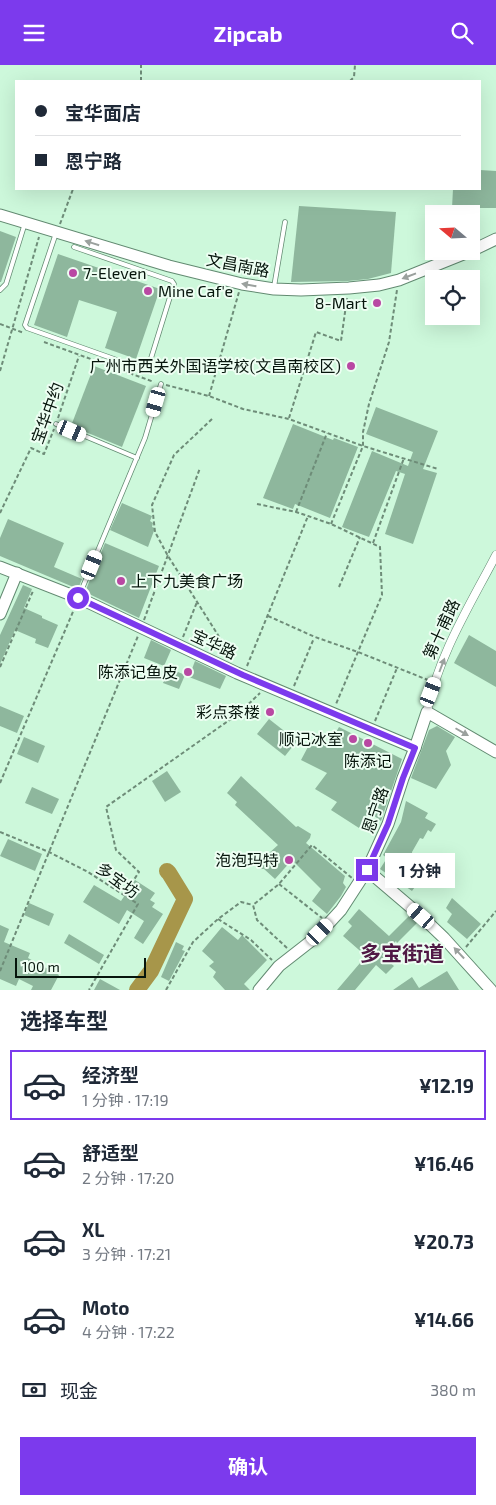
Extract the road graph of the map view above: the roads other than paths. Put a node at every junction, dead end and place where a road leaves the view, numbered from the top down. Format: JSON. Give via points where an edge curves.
{"nodes":[{"id":1,"x":0,"y":215,"type":"edge"},
{"id":2,"x":285,"y":222,"type":"dead end"},
{"id":3,"x":25,"y":223,"type":"junction"},
{"id":4,"x":57,"y":233,"type":"junction"},
{"id":5,"x":496,"y":239,"type":"edge"},
{"id":6,"x":74,"y":247,"type":"dead end"},
{"id":7,"x":480,"y":247,"type":"edge"},
{"id":8,"x":449,"y":260,"type":"edge"},
{"id":9,"x":180,"y":269,"type":"junction"},
{"id":10,"x":174,"y":284,"type":"junction"},
{"id":11,"x":274,"y":289,"type":"junction"},
{"id":12,"x":0,"y":291,"type":"edge"},
{"id":13,"x":161,"y":384,"type":"road end"},
{"id":14,"x":56,"y":424,"type":"road end"},
{"id":15,"x":137,"y":458,"type":"junction"},
{"id":16,"x":496,"y":555,"type":"edge"},
{"id":17,"x":0,"y":567,"type":"edge"},
{"id":18,"x":17,"y":573,"type":"junction"},
{"id":19,"x":78,"y":598,"type":"junction"},
{"id":20,"x":0,"y":614,"type":"edge"},
{"id":21,"x":427,"y":712,"type":"junction"},
{"id":22,"x":415,"y":748,"type":"junction"},
{"id":23,"x":496,"y":751,"type":"edge"},
{"id":24,"x":367,"y":870,"type":"junction"},
{"id":25,"x":259,"y":990,"type":"edge"},
{"id":26,"x":491,"y":990,"type":"edge"}],
"edges":[{"from":1,"to":3,"type":"street","name":"文昌南路"},
{"from":2,"to":11,"type":"lane"},
{"from":3,"to":4,"type":"street","name":"文昌南路"},
{"from":3,"to":12,"type":"lane","via":[[6,284]]},
{"from":9,"to":4,"type":"street","name":"文昌南路","one_way":true},
{"from":4,"to":10,"type":"lane","via":[[26,328],[145,370]]},
{"from":5,"to":7,"type":"street","name":"文昌南路"},
{"from":6,"to":10,"type":"lane"},
{"from":8,"to":11,"type":"street","name":"文昌南路","one_way":true,"via":[[379,285]]},
{"from":9,"to":10,"type":"lane"},
{"from":11,"to":9,"type":"street","name":"文昌南路","one_way":true},
{"from":13,"to":15,"type":"lane"},
{"from":14,"to":15,"type":"lane"},
{"from":15,"to":19,"type":"lane"},
{"from":21,"to":16,"type":"street","name":"第十甫路","one_way":true,"via":[[431,692],[447,652]]},
{"from":17,"to":18,"type":"street","name":"宝华路"},
{"from":18,"to":19,"type":"street","name":"宝华路"},
{"from":18,"to":20,"type":"street"},
{"from":19,"to":22,"type":"street","name":"宝华路","via":[[240,674]]},
{"from":21,"to":22,"type":"street","name":"第十甫路"},
{"from":21,"to":23,"type":"street","one_way":true},
{"from":22,"to":24,"type":"street","name":"恩宁路","via":[[388,824]]},
{"from":24,"to":25,"type":"street","name":"恩宁路","via":[[341,910],[280,966]]},
{"from":26,"to":24,"type":"street","one_way":true,"via":[[421,916]]}]}
